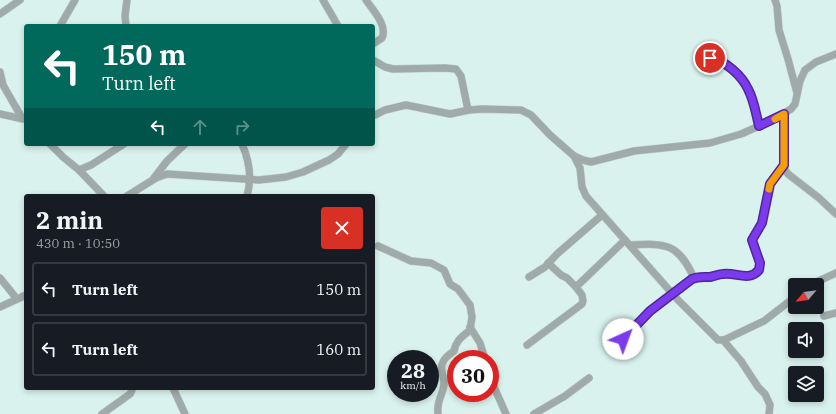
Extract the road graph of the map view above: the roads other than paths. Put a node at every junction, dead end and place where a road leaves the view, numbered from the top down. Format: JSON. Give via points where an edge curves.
{"nodes":[{"id":1,"x":20,"y":0,"type":"edge"},
{"id":2,"x":127,"y":0,"type":"edge"},
{"id":3,"x":323,"y":0,"type":"edge"},
{"id":4,"x":366,"y":0,"type":"edge"},
{"id":5,"x":775,"y":0,"type":"edge"},
{"id":6,"x":72,"y":2,"type":"edge"},
{"id":7,"x":0,"y":14,"type":"edge"},
{"id":8,"x":61,"y":24,"type":"edge"},
{"id":9,"x":126,"y":24,"type":"edge"},
{"id":10,"x":337,"y":24,"type":"edge"},
{"id":11,"x":375,"y":43,"type":"edge"},
{"id":12,"x":836,"y":54,"type":"edge"},
{"id":13,"x":710,"y":58,"type":"dead end"},
{"id":14,"x":375,"y":61,"type":"edge"},
{"id":15,"x":0,"y":72,"type":"edge"},
{"id":16,"x":797,"y":96,"type":"junction"},
{"id":17,"x":468,"y":110,"type":"junction"},
{"id":18,"x":0,"y":114,"type":"edge"},
{"id":19,"x":784,"y":114,"type":"junction"},
{"id":20,"x":375,"y":115,"type":"edge"},
{"id":21,"x":24,"y":120,"type":"edge"},
{"id":22,"x":759,"y":126,"type":"junction"},
{"id":23,"x":52,"y":146,"type":"edge"},
{"id":24,"x":121,"y":146,"type":"edge"},
{"id":25,"x":183,"y":146,"type":"edge"},
{"id":26,"x":243,"y":146,"type":"edge"},
{"id":27,"x":344,"y":146,"type":"edge"},
{"id":28,"x":574,"y":156,"type":"junction"},
{"id":29,"x":784,"y":165,"type":"junction"},
{"id":30,"x":79,"y":170,"type":"junction"},
{"id":31,"x":250,"y":179,"type":"junction"},
{"id":32,"x":153,"y":180,"type":"junction"},
{"id":33,"x":102,"y":194,"type":"edge"},
{"id":34,"x":131,"y":194,"type":"edge"},
{"id":35,"x":247,"y":194,"type":"edge"},
{"id":36,"x":836,"y":214,"type":"edge"},
{"id":37,"x":602,"y":215,"type":"junction"},
{"id":38,"x":627,"y":243,"type":"junction"},
{"id":39,"x":378,"y":246,"type":"dead end"},
{"id":40,"x":548,"y":263,"type":"junction"},
{"id":41,"x":836,"y":273,"type":"edge"},
{"id":42,"x":529,"y":277,"type":"dead end"},
{"id":43,"x":0,"y":278,"type":"edge"},
{"id":44,"x":694,"y":278,"type":"junction"},
{"id":45,"x":824,"y":279,"type":"edge"},
{"id":46,"x":576,"y":287,"type":"junction"},
{"id":47,"x":672,"y":293,"type":"junction"},
{"id":48,"x":24,"y":296,"type":"edge"},
{"id":49,"x":17,"y":299,"type":"junction"},
{"id":50,"x":788,"y":302,"type":"edge"},
{"id":51,"x":0,"y":307,"type":"edge"},
{"id":52,"x":836,"y":313,"type":"edge"},
{"id":53,"x":824,"y":316,"type":"dead end"},
{"id":54,"x":470,"y":327,"type":"junction"},
{"id":55,"x":623,"y":339,"type":"dead end"},
{"id":56,"x":723,"y":340,"type":"junction"},
{"id":57,"x":527,"y":345,"type":"dead end"},
{"id":58,"x":482,"y":350,"type":"edge"},
{"id":59,"x":589,"y":378,"type":"dead end"},
{"id":60,"x":132,"y":390,"type":"edge"},
{"id":61,"x":174,"y":390,"type":"edge"},
{"id":62,"x":499,"y":398,"type":"edge"},
{"id":63,"x":102,"y":414,"type":"edge"},
{"id":64,"x":185,"y":414,"type":"edge"},
{"id":65,"x":438,"y":414,"type":"edge"},
{"id":66,"x":506,"y":414,"type":"edge"},
{"id":67,"x":534,"y":414,"type":"edge"},
{"id":68,"x":769,"y":414,"type":"edge"}],
"edges":[{"from":1,"to":7,"type":"street"},
{"from":2,"to":9,"type":"street"},
{"from":3,"to":10,"type":"street"},
{"from":4,"to":11,"type":"street","via":[[384,29],[382,38]]},
{"from":5,"to":16,"type":"street","via":[[779,30]]},
{"from":6,"to":8,"type":"street"},
{"from":12,"to":16,"type":"street","via":[[816,62],[805,70]]},
{"from":13,"to":22,"type":"street","via":[[732,69],[744,82],[751,96]]},
{"from":14,"to":17,"type":"street","via":[[393,69],[456,69]]},
{"from":15,"to":21,"type":"street","via":[[3,85]]},
{"from":16,"to":19,"type":"street","via":[[794,106]]},
{"from":17,"to":20,"type":"street","via":[[450,114],[404,105]]},
{"from":17,"to":28,"type":"street","via":[[516,109],[527,112]]},
{"from":18,"to":21,"type":"street"},
{"from":19,"to":22,"type":"street"},
{"from":19,"to":29,"type":"street"},
{"from":22,"to":28,"type":"street","via":[[710,143],[634,151],[591,162]]},
{"from":23,"to":30,"type":"street"},
{"from":24,"to":30,"type":"street"},
{"from":25,"to":32,"type":"street","via":[[167,161]]},
{"from":26,"to":31,"type":"street"},
{"from":27,"to":31,"type":"street","via":[[334,157],[303,172],[286,177]]},
{"from":28,"to":37,"type":"street","via":[[580,168],[583,191]]},
{"from":29,"to":36,"type":"street","via":[[788,174]]},
{"from":29,"to":44,"type":"street","via":[[770,184],[762,223],[752,240],[760,263],[758,271],[749,276],[725,274]]},
{"from":30,"to":33,"type":"street"},
{"from":31,"to":32,"type":"street","via":[[167,174]]},
{"from":31,"to":35,"type":"street"},
{"from":32,"to":34,"type":"street"},
{"from":37,"to":38,"type":"street"},
{"from":37,"to":40,"type":"street"},
{"from":38,"to":44,"type":"street","via":[[654,244],[671,248],[685,260]]},
{"from":38,"to":46,"type":"street"},
{"from":38,"to":47,"type":"street"},
{"from":39,"to":54,"type":"street","via":[[411,261],[431,263],[444,270],[450,284],[458,289],[470,304]]},
{"from":40,"to":42,"type":"street"},
{"from":40,"to":46,"type":"street"},
{"from":41,"to":45,"type":"street"},
{"from":43,"to":49,"type":"street"},
{"from":44,"to":47,"type":"street"},
{"from":46,"to":57,"type":"street","via":[[583,299],[582,304]]},
{"from":47,"to":55,"type":"street","via":[[642,318]]},
{"from":47,"to":56,"type":"street","via":[[717,339]]},
{"from":48,"to":49,"type":"street"},
{"from":49,"to":51,"type":"street"},
{"from":50,"to":56,"type":"street","via":[[764,321]]},
{"from":52,"to":53,"type":"street"},
{"from":54,"to":58,"type":"street"},
{"from":54,"to":65,"type":"street","via":[[455,344],[454,351],[442,363],[444,383]]},
{"from":56,"to":68,"type":"street","via":[[764,394],[770,405]]},
{"from":59,"to":67,"type":"street","via":[[575,390]]},
{"from":60,"to":63,"type":"street"},
{"from":61,"to":64,"type":"street"},
{"from":62,"to":66,"type":"street"}]}
